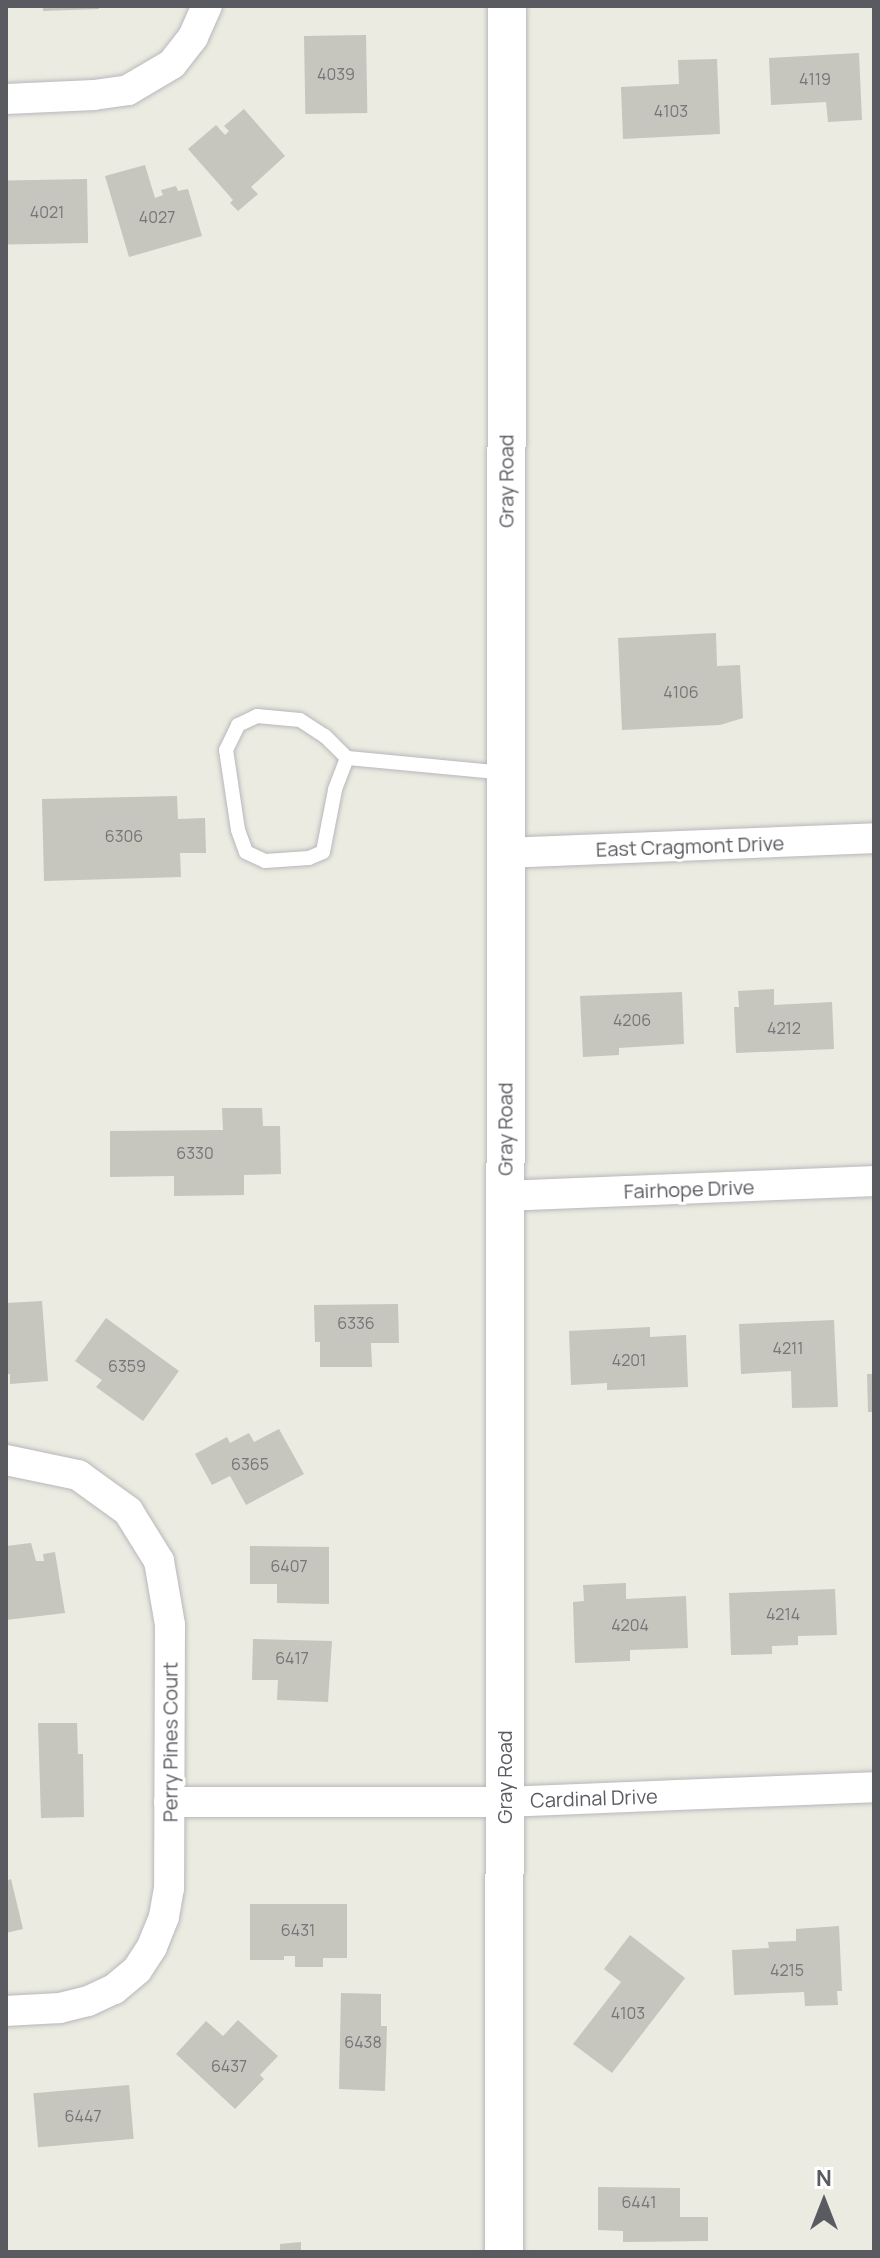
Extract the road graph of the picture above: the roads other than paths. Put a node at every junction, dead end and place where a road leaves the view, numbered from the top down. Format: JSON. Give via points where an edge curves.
{"nodes":[{"id":1,"x":207,"y":6,"type":"edge"},
{"id":2,"x":507,"y":6,"type":"edge"},
{"id":3,"x":6,"y":99,"type":"edge"},
{"id":4,"x":347,"y":758,"type":"junction"},
{"id":5,"x":506,"y":773,"type":"junction"},
{"id":6,"x":874,"y":838,"type":"edge"},
{"id":7,"x":506,"y":853,"type":"junction"},
{"id":8,"x":874,"y":1181,"type":"edge"},
{"id":9,"x":505,"y":1196,"type":"junction"},
{"id":10,"x":6,"y":1460,"type":"edge"},
{"id":11,"x":874,"y":1787,"type":"edge"},
{"id":12,"x":169,"y":1802,"type":"junction"},
{"id":13,"x":504,"y":1802,"type":"junction"},
{"id":14,"x":6,"y":2011,"type":"edge"},
{"id":15,"x":504,"y":2252,"type":"edge"}],
"edges":[{"from":1,"to":3,"type":"street","via":[[193,37],[172,64],[128,90]]},
{"from":2,"to":5,"type":"street","name":"Gray Road"},
{"from":4,"to":4,"type":"lane","via":[[300,720],[257,716],[238,725],[226,750],[246,852],[265,861],[323,852]]},
{"from":4,"to":5,"type":"lane"},
{"from":5,"to":7,"type":"street","name":"Gray Road"},
{"from":6,"to":7,"type":"street","name":"East Cragmont Drive"},
{"from":7,"to":9,"type":"street","name":"Gray Road"},
{"from":8,"to":9,"type":"street","name":"Fairhope Drive"},
{"from":9,"to":13,"type":"street","name":"Gray Road"},
{"from":10,"to":12,"type":"street","name":"Perry Pines Court","via":[[78,1475],[105,1491],[128,1511],[159,1561],[170,1625]]},
{"from":11,"to":13,"type":"street","name":"Cardinal Drive"},
{"from":12,"to":13,"type":"street","name":"Cardinal Drive"},
{"from":12,"to":14,"type":"street","name":"Perry Pines Court","via":[[164,1917],[137,1970],[88,2001]]},
{"from":13,"to":15,"type":"street","name":"Gray Road"}]}
